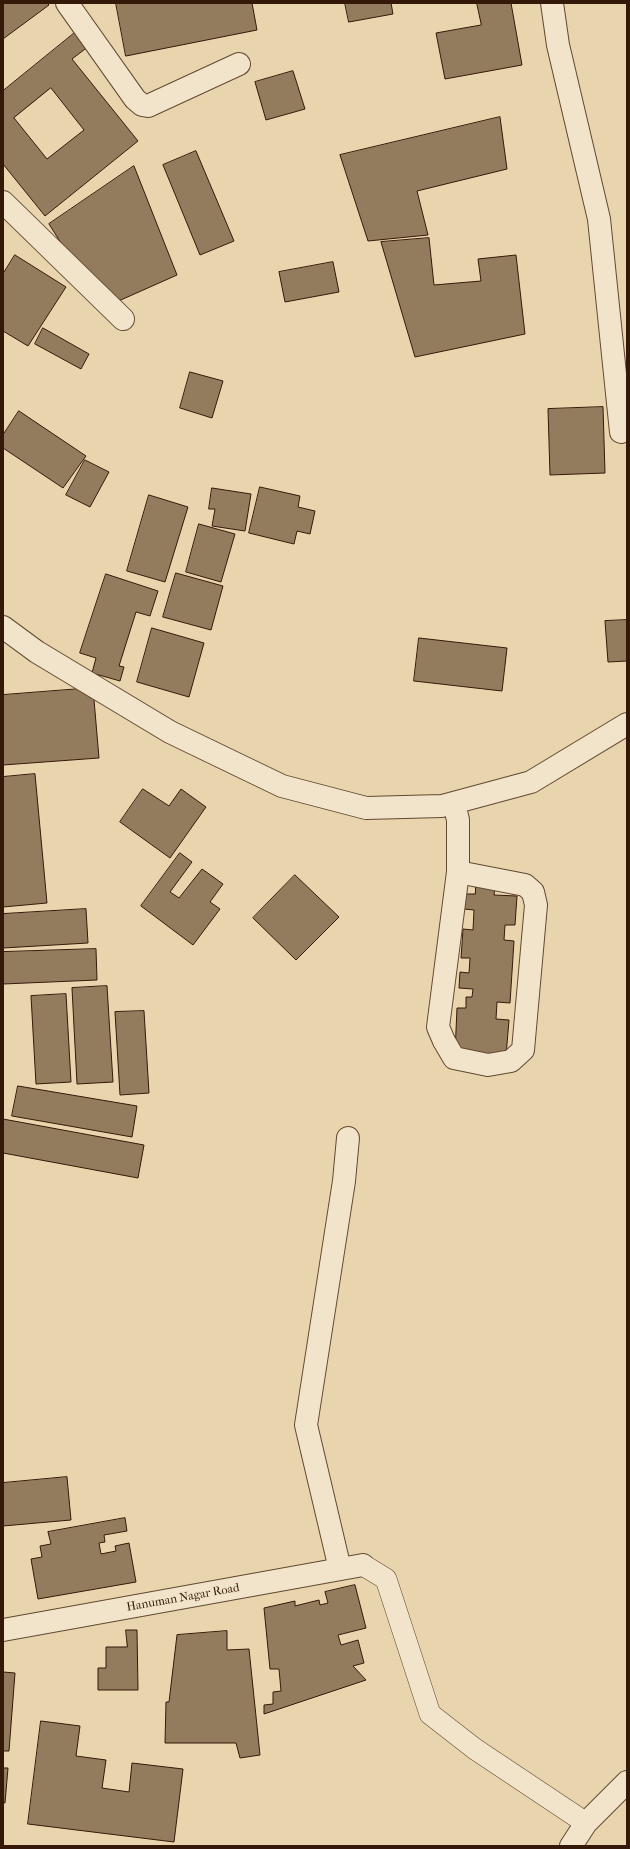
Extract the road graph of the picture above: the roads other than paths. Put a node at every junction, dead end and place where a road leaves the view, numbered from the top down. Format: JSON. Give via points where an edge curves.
{"nodes":[{"id":1,"x":67,"y":3,"type":"edge"},
{"id":2,"x":552,"y":3,"type":"edge"},
{"id":3,"x":239,"y":64,"type":"dead end"},
{"id":4,"x":3,"y":202,"type":"edge"},
{"id":5,"x":123,"y":319,"type":"dead end"},
{"id":6,"x":621,"y":432,"type":"dead end"},
{"id":7,"x":3,"y":627,"type":"edge"},
{"id":8,"x":627,"y":724,"type":"edge"},
{"id":9,"x":454,"y":802,"type":"junction"},
{"id":10,"x":458,"y":872,"type":"junction"},
{"id":11,"x":348,"y":1138,"type":"dead end"},
{"id":12,"x":363,"y":1565,"type":"joint"},
{"id":13,"x":340,"y":1569,"type":"junction"},
{"id":14,"x":3,"y":1630,"type":"edge"},
{"id":15,"x":627,"y":1782,"type":"edge"},
{"id":16,"x":586,"y":1823,"type":"junction"},
{"id":17,"x":571,"y":1846,"type":"edge"}],
"edges":[{"from":1,"to":3,"type":"street","via":[[135,99],[142,105],[148,106]]},
{"from":2,"to":6,"type":"street","via":[[558,45],[599,219]]},
{"from":4,"to":5,"type":"street"},
{"from":7,"to":9,"type":"street","via":[[37,652],[170,732],[282,786],[366,808],[442,806]]},
{"from":8,"to":9,"type":"street","via":[[531,782]]},
{"from":9,"to":10,"type":"street","via":[[458,820]]},
{"from":10,"to":10,"type":"street","via":[[438,1028],[454,1058],[488,1065],[511,1061],[523,1050],[536,905],[533,892],[525,885]]},
{"from":11,"to":13,"type":"street","via":[[344,1181],[306,1425]]},
{"from":12,"to":13,"type":"street","name":"Hanuman Nagar Road"},
{"from":12,"to":16,"type":"street","via":[[386,1579],[430,1714],[475,1749]]},
{"from":13,"to":14,"type":"street","name":"Hanuman Nagar Road"},
{"from":15,"to":16,"type":"street"},
{"from":16,"to":17,"type":"street"}]}
